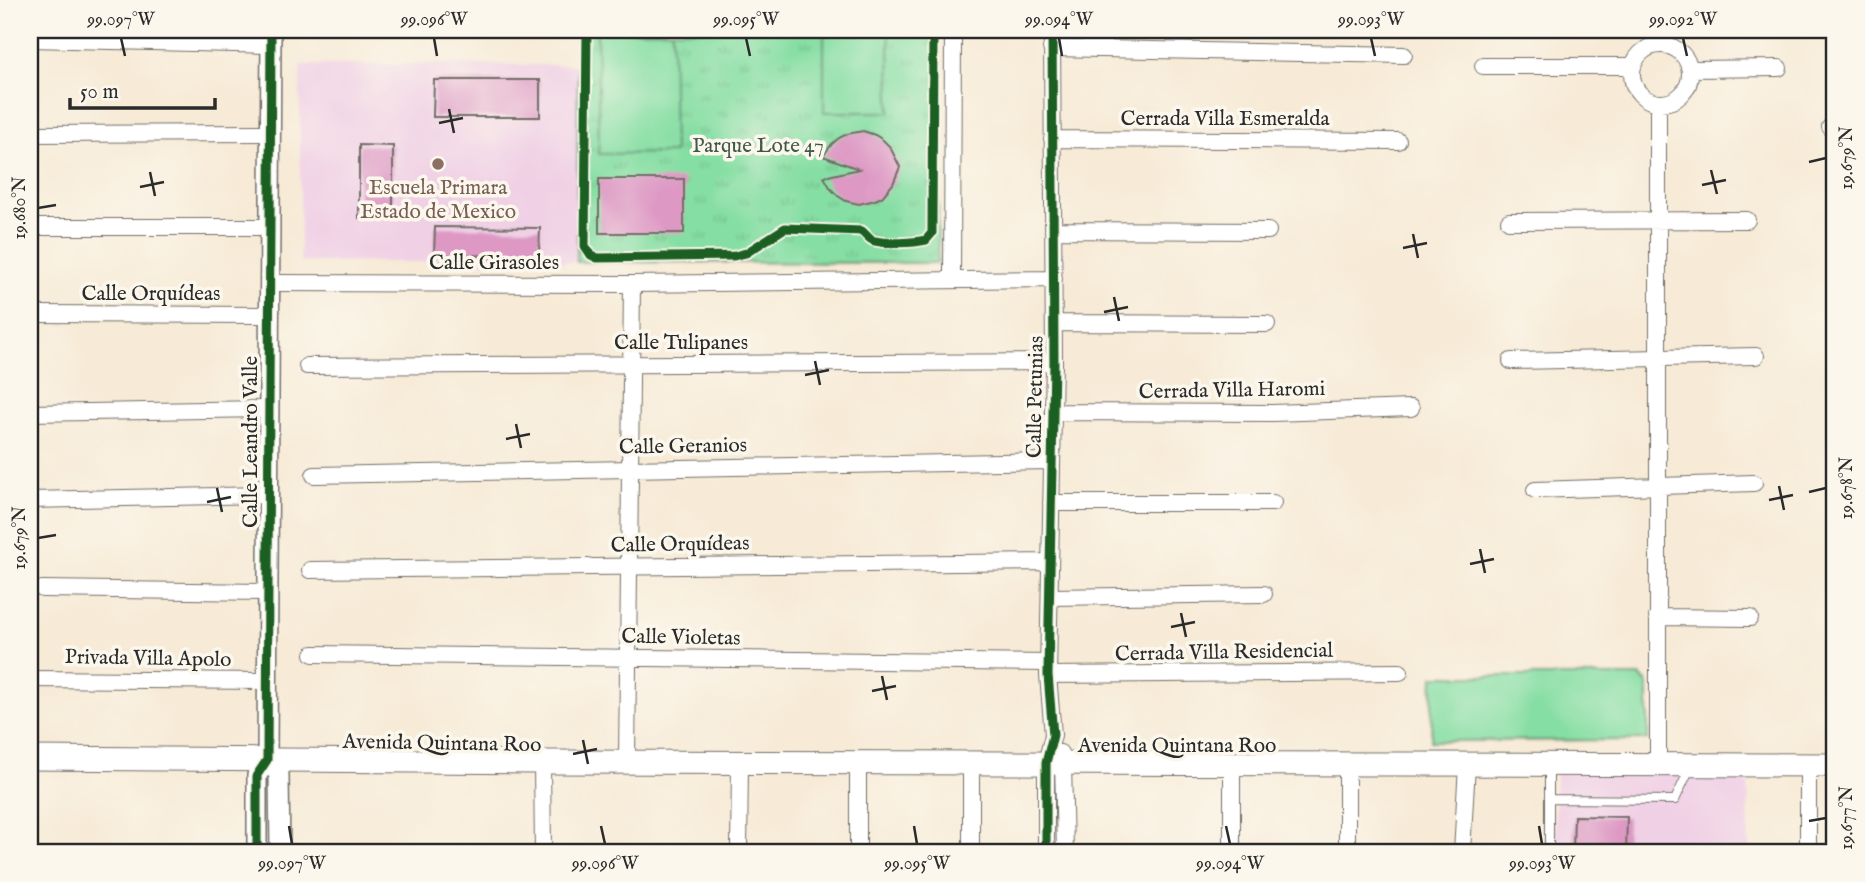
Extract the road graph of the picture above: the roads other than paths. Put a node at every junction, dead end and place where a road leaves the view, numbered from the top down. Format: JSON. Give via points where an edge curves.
{"nodes":[{"id":1,"x":953,"y":30,"type":"edge"},
{"id":2,"x":1052,"y":30,"type":"edge"},
{"id":3,"x":271,"y":37,"type":"edge"},
{"id":4,"x":30,"y":39,"type":"edge"},
{"id":5,"x":1051,"y":48,"type":"junction"},
{"id":6,"x":1404,"y":55,"type":"dead end"},
{"id":7,"x":1483,"y":66,"type":"dead end"},
{"id":8,"x":1632,"y":66,"type":"junction"},
{"id":9,"x":1779,"y":68,"type":"dead end"},
{"id":10,"x":1690,"y":69,"type":"junction"},
{"id":11,"x":1658,"y":103,"type":"junction"},
{"id":12,"x":270,"y":133,"type":"junction"},
{"id":13,"x":30,"y":134,"type":"edge"},
{"id":14,"x":1052,"y":139,"type":"junction"},
{"id":15,"x":1398,"y":141,"type":"dead end"},
{"id":16,"x":1747,"y":219,"type":"dead end"},
{"id":17,"x":1658,"y":220,"type":"junction"},
{"id":18,"x":1509,"y":221,"type":"dead end"},
{"id":19,"x":31,"y":227,"type":"edge"},
{"id":20,"x":270,"y":228,"type":"junction"},
{"id":21,"x":1053,"y":230,"type":"junction"},
{"id":22,"x":1268,"y":231,"type":"dead end"},
{"id":23,"x":1054,"y":279,"type":"junction"},
{"id":24,"x":953,"y":280,"type":"junction"},
{"id":25,"x":269,"y":283,"type":"junction"},
{"id":26,"x":632,"y":284,"type":"junction"},
{"id":27,"x":33,"y":314,"type":"dead end"},
{"id":28,"x":269,"y":315,"type":"junction"},
{"id":29,"x":1054,"y":323,"type":"junction"},
{"id":30,"x":1268,"y":324,"type":"dead end"},
{"id":31,"x":1756,"y":356,"type":"dead end"},
{"id":32,"x":1658,"y":358,"type":"junction"},
{"id":33,"x":1511,"y":361,"type":"dead end"},
{"id":34,"x":1054,"y":362,"type":"junction"},
{"id":35,"x":631,"y":364,"type":"junction"},
{"id":36,"x":307,"y":366,"type":"dead end"},
{"id":37,"x":1411,"y":408,"type":"dead end"},
{"id":38,"x":268,"y":409,"type":"junction"},
{"id":39,"x":30,"y":412,"type":"edge"},
{"id":40,"x":1053,"y":412,"type":"junction"},
{"id":41,"x":1052,"y":461,"type":"junction"},
{"id":42,"x":630,"y":469,"type":"junction"},
{"id":43,"x":314,"y":475,"type":"dead end"},
{"id":44,"x":1755,"y":483,"type":"dead end"},
{"id":45,"x":1658,"y":486,"type":"junction"},
{"id":46,"x":1535,"y":490,"type":"dead end"},
{"id":47,"x":268,"y":495,"type":"junction"},
{"id":48,"x":30,"y":500,"type":"edge"},
{"id":49,"x":1051,"y":503,"type":"junction"},
{"id":50,"x":1273,"y":503,"type":"dead end"},
{"id":51,"x":1050,"y":562,"type":"junction"},
{"id":52,"x":629,"y":567,"type":"junction"},
{"id":53,"x":310,"y":570,"type":"dead end"},
{"id":54,"x":42,"y":589,"type":"dead end"},
{"id":55,"x":267,"y":592,"type":"junction"},
{"id":56,"x":1264,"y":594,"type":"dead end"},
{"id":57,"x":1050,"y":597,"type":"junction"},
{"id":58,"x":1657,"y":617,"type":"junction"},
{"id":59,"x":1750,"y":618,"type":"dead end"},
{"id":60,"x":313,"y":654,"type":"dead end"},
{"id":61,"x":628,"y":658,"type":"junction"},
{"id":62,"x":1048,"y":669,"type":"junction"},
{"id":63,"x":1400,"y":672,"type":"dead end"},
{"id":64,"x":30,"y":678,"type":"edge"},
{"id":65,"x":267,"y":681,"type":"junction"},
{"id":66,"x":30,"y":758,"type":"edge"},
{"id":67,"x":267,"y":760,"type":"junction"},
{"id":68,"x":542,"y":762,"type":"junction"},
{"id":69,"x":627,"y":762,"type":"junction"},
{"id":70,"x":740,"y":763,"type":"junction"},
{"id":71,"x":858,"y":763,"type":"junction"},
{"id":72,"x":971,"y":763,"type":"junction"},
{"id":73,"x":1055,"y":763,"type":"junction"},
{"id":74,"x":1232,"y":764,"type":"junction"},
{"id":75,"x":1347,"y":764,"type":"junction"},
{"id":76,"x":1467,"y":765,"type":"junction"},
{"id":77,"x":1549,"y":765,"type":"junction"},
{"id":78,"x":1658,"y":765,"type":"junction"},
{"id":79,"x":1691,"y":765,"type":"junction"},
{"id":80,"x":1808,"y":765,"type":"junction"},
{"id":81,"x":1835,"y":765,"type":"edge"},
{"id":82,"x":1549,"y":799,"type":"junction"},
{"id":83,"x":257,"y":852,"type":"edge"},
{"id":84,"x":280,"y":852,"type":"edge"},
{"id":85,"x":542,"y":852,"type":"edge"},
{"id":86,"x":739,"y":852,"type":"edge"},
{"id":87,"x":859,"y":852,"type":"edge"},
{"id":88,"x":971,"y":852,"type":"edge"},
{"id":89,"x":1046,"y":852,"type":"edge"},
{"id":90,"x":1065,"y":852,"type":"edge"},
{"id":91,"x":1232,"y":852,"type":"edge"},
{"id":92,"x":1347,"y":852,"type":"edge"},
{"id":93,"x":1462,"y":852,"type":"edge"},
{"id":94,"x":1549,"y":852,"type":"edge"},
{"id":95,"x":1808,"y":852,"type":"edge"}],
"edges":[{"from":1,"to":24,"type":"street"},
{"from":2,"to":5,"type":"street","name":"Calle Petunias"},
{"from":3,"to":4,"type":"street"},
{"from":3,"to":12,"type":"street","name":"Calle Leandro Valle"},
{"from":5,"to":6,"type":"street"},
{"from":5,"to":14,"type":"street","name":"Calle Petunias"},
{"from":7,"to":8,"type":"street"},
{"from":8,"to":10,"type":"street","via":[[1643,50],[1662,44],[1681,52]]},
{"from":8,"to":11,"type":"street","via":[[1632,83],[1642,97]]},
{"from":9,"to":10,"type":"street"},
{"from":10,"to":11,"type":"street","via":[[1682,94]]},
{"from":11,"to":17,"type":"street"},
{"from":12,"to":13,"type":"street"},
{"from":12,"to":20,"type":"street","name":"Calle Leandro Valle"},
{"from":14,"to":15,"type":"street","name":"Cerrada Villa Esmeralda"},
{"from":14,"to":21,"type":"street","name":"Calle Petunias"},
{"from":16,"to":17,"type":"street"},
{"from":17,"to":18,"type":"street"},
{"from":17,"to":32,"type":"street"},
{"from":19,"to":20,"type":"street"},
{"from":20,"to":25,"type":"street","name":"Calle Leandro Valle"},
{"from":21,"to":22,"type":"street"},
{"from":21,"to":23,"type":"street","name":"Calle Petunias"},
{"from":23,"to":24,"type":"street","name":"Calle Girasoles"},
{"from":23,"to":29,"type":"street","name":"Calle Petunias"},
{"from":24,"to":26,"type":"street","name":"Calle Girasoles"},
{"from":25,"to":26,"type":"street","name":"Calle Girasoles"},
{"from":25,"to":28,"type":"street","name":"Calle Leandro Valle"},
{"from":26,"to":35,"type":"street"},
{"from":27,"to":28,"type":"street","name":"Calle Orquídeas"},
{"from":28,"to":38,"type":"street","name":"Calle Leandro Valle"},
{"from":29,"to":30,"type":"street"},
{"from":29,"to":34,"type":"street","name":"Calle Petunias"},
{"from":31,"to":32,"type":"street"},
{"from":32,"to":33,"type":"street"},
{"from":32,"to":45,"type":"street"},
{"from":34,"to":35,"type":"street","name":"Calle Tulipanes"},
{"from":34,"to":40,"type":"street","name":"Calle Petunias"},
{"from":35,"to":36,"type":"street","name":"Calle Tulipanes"},
{"from":35,"to":42,"type":"street"},
{"from":37,"to":40,"type":"street","name":"Cerrada Villa Haromi"},
{"from":38,"to":39,"type":"street"},
{"from":38,"to":47,"type":"street","name":"Calle Leandro Valle"},
{"from":40,"to":41,"type":"street","name":"Calle Petunias"},
{"from":41,"to":42,"type":"street","name":"Calle Geranios"},
{"from":41,"to":49,"type":"street","name":"Calle Petunias"},
{"from":42,"to":43,"type":"street","name":"Calle Geranios"},
{"from":42,"to":52,"type":"street"},
{"from":44,"to":45,"type":"street"},
{"from":45,"to":46,"type":"street"},
{"from":45,"to":58,"type":"street"},
{"from":47,"to":48,"type":"street"},
{"from":47,"to":55,"type":"street","name":"Calle Leandro Valle"},
{"from":49,"to":50,"type":"street"},
{"from":49,"to":51,"type":"street","name":"Calle Petunias"},
{"from":51,"to":52,"type":"street","name":"Calle Orquídeas"},
{"from":51,"to":57,"type":"street","name":"Calle Petunias"},
{"from":52,"to":53,"type":"street","name":"Calle Orquídeas"},
{"from":52,"to":61,"type":"street"},
{"from":54,"to":55,"type":"street"},
{"from":55,"to":65,"type":"street","name":"Calle Leandro Valle"},
{"from":56,"to":57,"type":"street"},
{"from":57,"to":62,"type":"street","name":"Calle Petunias"},
{"from":58,"to":59,"type":"street"},
{"from":58,"to":78,"type":"street"},
{"from":60,"to":61,"type":"street","name":"Calle Violetas"},
{"from":61,"to":62,"type":"street","name":"Calle Violetas"},
{"from":61,"to":69,"type":"street"},
{"from":62,"to":63,"type":"street","name":"Cerrada Villa Residencial"},
{"from":62,"to":73,"type":"street","name":"Calle Petunias"},
{"from":64,"to":65,"type":"street","name":"Privada Villa Apolo"},
{"from":65,"to":67,"type":"street","name":"Calle Leandro Valle"},
{"from":66,"to":67,"type":"main road","name":"Avenida Quintana Roo"},
{"from":67,"to":68,"type":"main road","name":"Avenida Quintana Roo"},
{"from":67,"to":83,"type":"street","name":"Calle Leandro Valle","via":[[257,775]]},
{"from":67,"to":84,"type":"street","name":"Calle Leandro Valle","via":[[279,775]]},
{"from":68,"to":69,"type":"main road","name":"Avenida Quintana Roo"},
{"from":68,"to":85,"type":"street"},
{"from":69,"to":70,"type":"main road","name":"Avenida Quintana Roo"},
{"from":70,"to":71,"type":"main road","name":"Avenida Quintana Roo"},
{"from":70,"to":86,"type":"street"},
{"from":71,"to":72,"type":"main road","name":"Avenida Quintana Roo"},
{"from":71,"to":87,"type":"street"},
{"from":72,"to":73,"type":"main road","name":"Avenida Quintana Roo"},
{"from":72,"to":88,"type":"street"},
{"from":73,"to":74,"type":"main road","name":"Avenida Quintana Roo"},
{"from":73,"to":89,"type":"street"},
{"from":73,"to":90,"type":"street"},
{"from":74,"to":75,"type":"main road","name":"Avenida Quintana Roo"},
{"from":74,"to":91,"type":"street"},
{"from":75,"to":76,"type":"main road","name":"Avenida Quintana Roo"},
{"from":75,"to":92,"type":"street"},
{"from":76,"to":77,"type":"main road","name":"Avenida Quintana Roo"},
{"from":76,"to":93,"type":"street"},
{"from":77,"to":78,"type":"main road","name":"Avenida Quintana Roo"},
{"from":77,"to":82,"type":"lane"},
{"from":78,"to":79,"type":"main road","name":"Avenida Quintana Roo"},
{"from":79,"to":80,"type":"main road","name":"Avenida Quintana Roo"},
{"from":79,"to":82,"type":"lane","via":[[1675,800]]},
{"from":80,"to":81,"type":"main road","name":"Avenida Quintana Roo"},
{"from":80,"to":95,"type":"street"},
{"from":82,"to":94,"type":"lane"}]}
